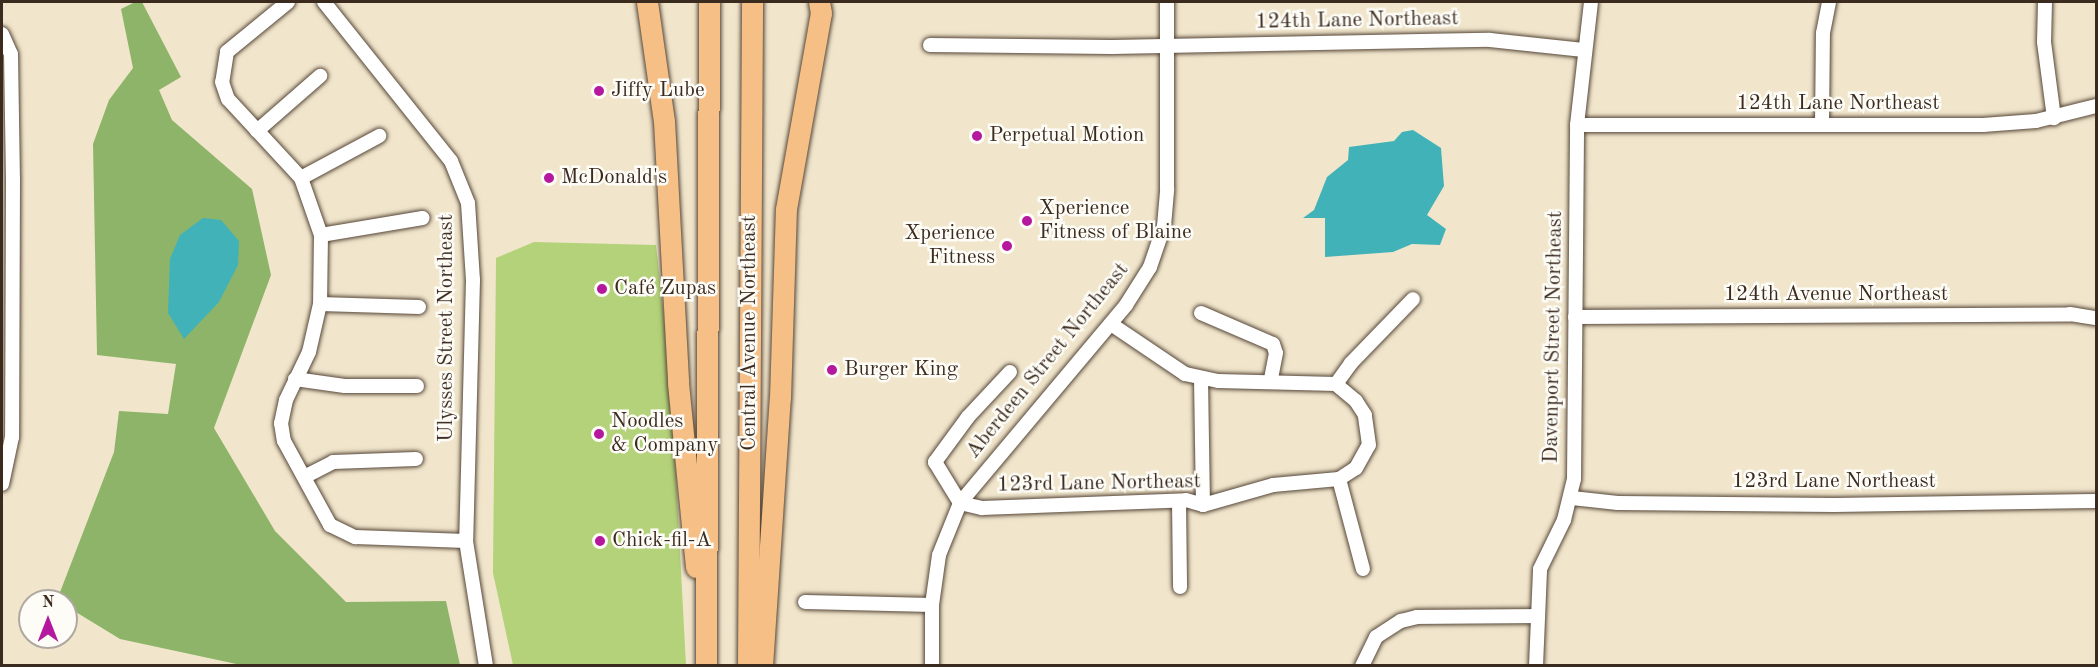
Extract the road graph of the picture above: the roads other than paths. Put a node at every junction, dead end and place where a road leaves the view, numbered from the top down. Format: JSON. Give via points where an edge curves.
{"nodes":[{"id":1,"x":288,"y":2,"type":"edge"},
{"id":2,"x":324,"y":2,"type":"edge"},
{"id":3,"x":637,"y":2,"type":"edge"},
{"id":4,"x":647,"y":2,"type":"edge"},
{"id":5,"x":709,"y":2,"type":"edge"},
{"id":6,"x":752,"y":2,"type":"edge"},
{"id":7,"x":1167,"y":2,"type":"edge"},
{"id":8,"x":1830,"y":2,"type":"edge"},
{"id":9,"x":2045,"y":2,"type":"edge"},
{"id":10,"x":1592,"y":3,"type":"edge"},
{"id":11,"x":822,"y":5,"type":"edge"},
{"id":12,"x":270,"y":7,"type":"edge"},
{"id":13,"x":2,"y":34,"type":"edge"},
{"id":14,"x":930,"y":45,"type":"dead end"},
{"id":15,"x":1168,"y":46,"type":"junction"},
{"id":16,"x":1583,"y":50,"type":"junction"},
{"id":17,"x":656,"y":65,"type":"junction"},
{"id":18,"x":320,"y":76,"type":"dead end"},
{"id":19,"x":2097,"y":106,"type":"edge"},
{"id":20,"x":2054,"y":118,"type":"junction"},
{"id":21,"x":1821,"y":124,"type":"junction"},
{"id":22,"x":1578,"y":125,"type":"junction"},
{"id":23,"x":257,"y":131,"type":"junction"},
{"id":24,"x":379,"y":136,"type":"dead end"},
{"id":25,"x":301,"y":178,"type":"junction"},
{"id":26,"x":7,"y":179,"type":"edge"},
{"id":27,"x":423,"y":218,"type":"dead end"},
{"id":28,"x":321,"y":235,"type":"junction"},
{"id":29,"x":1413,"y":299,"type":"dead end"},
{"id":30,"x":320,"y":304,"type":"junction"},
{"id":31,"x":419,"y":307,"type":"dead end"},
{"id":32,"x":1201,"y":313,"type":"dead end"},
{"id":33,"x":1575,"y":317,"type":"junction"},
{"id":34,"x":2097,"y":318,"type":"edge"},
{"id":35,"x":1111,"y":324,"type":"junction"},
{"id":36,"x":1010,"y":372,"type":"dead end"},
{"id":37,"x":1201,"y":378,"type":"junction"},
{"id":38,"x":296,"y":380,"type":"junction"},
{"id":39,"x":1271,"y":380,"type":"junction"},
{"id":40,"x":1336,"y":384,"type":"junction"},
{"id":41,"x":417,"y":386,"type":"dead end"},
{"id":42,"x":416,"y":459,"type":"dead end"},
{"id":43,"x":306,"y":476,"type":"junction"},
{"id":44,"x":1339,"y":479,"type":"junction"},
{"id":45,"x":2,"y":484,"type":"edge"},
{"id":46,"x":1572,"y":498,"type":"junction"},
{"id":47,"x":1179,"y":501,"type":"junction"},
{"id":48,"x":2097,"y":501,"type":"edge"},
{"id":49,"x":960,"y":503,"type":"junction"},
{"id":50,"x":1203,"y":506,"type":"junction"},
{"id":51,"x":466,"y":541,"type":"junction"},
{"id":52,"x":1363,"y":569,"type":"dead end"},
{"id":53,"x":1180,"y":587,"type":"dead end"},
{"id":54,"x":805,"y":602,"type":"dead end"},
{"id":55,"x":932,"y":605,"type":"junction"},
{"id":56,"x":1536,"y":616,"type":"junction"},
{"id":57,"x":706,"y":642,"type":"junction"},
{"id":58,"x":486,"y":666,"type":"edge"},
{"id":59,"x":706,"y":666,"type":"edge"},
{"id":60,"x":748,"y":666,"type":"edge"},
{"id":61,"x":762,"y":666,"type":"edge"},
{"id":62,"x":932,"y":666,"type":"edge"},
{"id":63,"x":1362,"y":666,"type":"edge"},
{"id":64,"x":1536,"y":666,"type":"edge"}],
"edges":[{"from":1,"to":12,"type":"street"},
{"from":2,"to":51,"type":"street","name":"Ulysses Street Northeast","via":[[451,160],[468,203],[472,280]]},
{"from":3,"to":17,"type":"highway"},
{"from":4,"to":17,"type":"highway"},
{"from":5,"to":57,"type":"highway","name":"Central Avenue Northeast"},
{"from":6,"to":60,"type":"highway","name":"Central Avenue Northeast"},
{"from":7,"to":15,"type":"street","name":"Aberdeen Street Northeast"},
{"from":8,"to":21,"type":"street","via":[[1823,33]]},
{"from":9,"to":20,"type":"street","via":[[2044,42]]},
{"from":10,"to":16,"type":"street","name":"Davenport Street Northeast"},
{"from":11,"to":61,"type":"highway","via":[[786,209],[781,387]]},
{"from":12,"to":23,"type":"street","via":[[227,52],[223,76],[228,99]]},
{"from":13,"to":26,"type":"street","via":[[11,54]]},
{"from":14,"to":15,"type":"street","name":"124th Lane Northeast"},
{"from":15,"to":16,"type":"street","name":"124th Lane Northeast","via":[[1490,40]]},
{"from":15,"to":35,"type":"street","name":"Aberdeen Street Northeast","via":[[1164,226],[1150,267]]},
{"from":16,"to":22,"type":"street","name":"Davenport Street Northeast"},
{"from":17,"to":57,"type":"highway","via":[[664,121],[676,349],[692,539]]},
{"from":18,"to":23,"type":"street"},
{"from":19,"to":20,"type":"street","name":"124th Lane Northeast"},
{"from":20,"to":21,"type":"street","name":"124th Lane Northeast","via":[[1983,125]]},
{"from":21,"to":22,"type":"street","name":"124th Lane Northeast"},
{"from":22,"to":33,"type":"street","name":"Davenport Street Northeast"},
{"from":23,"to":25,"type":"street"},
{"from":24,"to":25,"type":"street"},
{"from":25,"to":28,"type":"street"},
{"from":26,"to":45,"type":"street","via":[[12,437]]},
{"from":27,"to":28,"type":"street"},
{"from":28,"to":30,"type":"street"},
{"from":29,"to":40,"type":"street"},
{"from":30,"to":31,"type":"street"},
{"from":30,"to":38,"type":"street","via":[[309,352]]},
{"from":32,"to":39,"type":"street","via":[[1273,344],[1276,353]]},
{"from":33,"to":34,"type":"street","name":"124th Avenue Northeast","via":[[2070,314]]},
{"from":33,"to":46,"type":"street","name":"Davenport Street Northeast"},
{"from":35,"to":37,"type":"street","via":[[1172,367]]},
{"from":35,"to":49,"type":"street","name":"Aberdeen Street Northeast"},
{"from":36,"to":49,"type":"street","via":[[968,417],[935,462]]},
{"from":37,"to":39,"type":"street"},
{"from":37,"to":50,"type":"street"},
{"from":38,"to":41,"type":"street","via":[[345,386]]},
{"from":38,"to":43,"type":"street","via":[[281,423],[284,441]]},
{"from":39,"to":40,"type":"street"},
{"from":40,"to":44,"type":"street","via":[[1356,401],[1369,426],[1369,445],[1356,468]]},
{"from":42,"to":43,"type":"street","via":[[333,462]]},
{"from":43,"to":51,"type":"street","via":[[330,525],[355,537]]},
{"from":44,"to":50,"type":"street","name":"123rd Lane Northeast","via":[[1273,485]]},
{"from":44,"to":52,"type":"street"},
{"from":46,"to":48,"type":"street","name":"123rd Lane Northeast","via":[[1618,503]]},
{"from":46,"to":56,"type":"street","name":"Davenport Street Northeast","via":[[1540,569]]},
{"from":47,"to":49,"type":"street","name":"123rd Lane Northeast","via":[[982,508]]},
{"from":47,"to":50,"type":"street","name":"123rd Lane Northeast"},
{"from":47,"to":53,"type":"street"},
{"from":49,"to":55,"type":"street","name":"Aberdeen Street Northeast","via":[[939,555]]},
{"from":51,"to":58,"type":"street","name":"Ulysses Street Northeast"},
{"from":54,"to":55,"type":"street"},
{"from":55,"to":62,"type":"street","name":"Aberdeen Street Northeast"},
{"from":56,"to":63,"type":"street","via":[[1417,617],[1401,621],[1376,637]]},
{"from":56,"to":64,"type":"street","name":"Davenport Street Northeast"},
{"from":57,"to":59,"type":"highway","name":"Central Avenue Northeast"}]}
